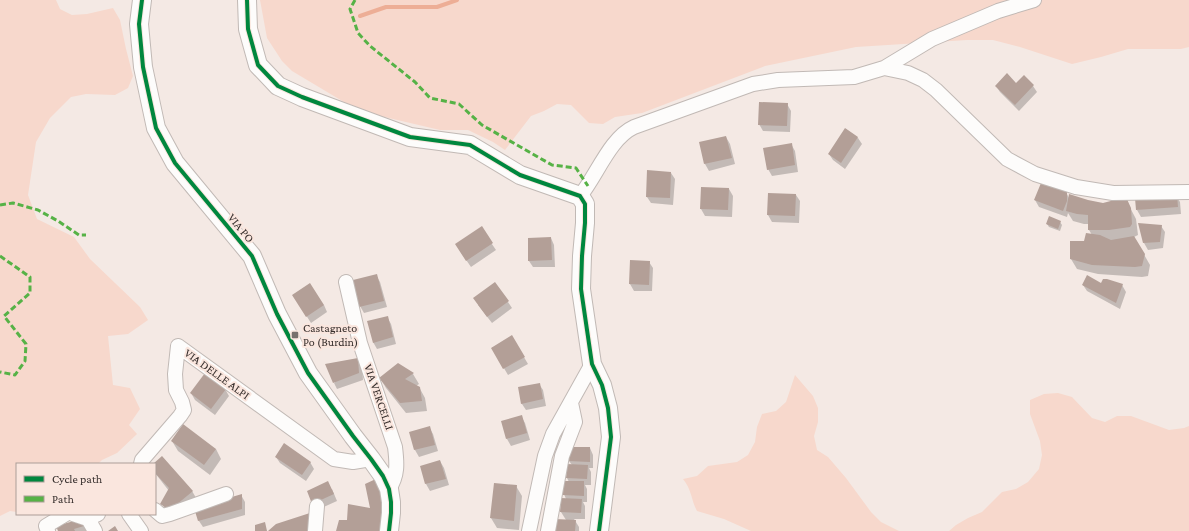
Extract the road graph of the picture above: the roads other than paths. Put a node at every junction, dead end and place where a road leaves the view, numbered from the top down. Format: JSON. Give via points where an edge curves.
{"nodes":[{"id":1,"x":142,"y":0,"type":"edge"},
{"id":2,"x":247,"y":0,"type":"edge"},
{"id":3,"x":1034,"y":0,"type":"edge"},
{"id":4,"x":884,"y":68,"type":"junction"},
{"id":5,"x":1189,"y":192,"type":"edge"},
{"id":6,"x":580,"y":196,"type":"junction"},
{"id":7,"x":346,"y":282,"type":"dead end"},
{"id":8,"x":592,"y":364,"type":"junction"},
{"id":9,"x":571,"y":403,"type":"junction"},
{"id":10,"x":371,"y":459,"type":"junction"},
{"id":11,"x":141,"y":463,"type":"edge"},
{"id":12,"x":386,"y":483,"type":"junction"},
{"id":13,"x":226,"y":494,"type":"dead end"},
{"id":14,"x":317,"y":506,"type":"dead end"},
{"id":15,"x":156,"y":511,"type":"edge"},
{"id":16,"x":64,"y":515,"type":"edge"},
{"id":17,"x":82,"y":515,"type":"edge"},
{"id":18,"x":130,"y":515,"type":"edge"},
{"id":19,"x":93,"y":516,"type":"edge"},
{"id":20,"x":48,"y":531,"type":"edge"},
{"id":21,"x":95,"y":531,"type":"edge"},
{"id":22,"x":140,"y":531,"type":"edge"},
{"id":23,"x":315,"y":531,"type":"edge"},
{"id":24,"x":389,"y":531,"type":"edge"},
{"id":25,"x":529,"y":531,"type":"edge"},
{"id":26,"x":548,"y":531,"type":"edge"},
{"id":27,"x":599,"y":531,"type":"edge"}],
"edges":[{"from":1,"to":10,"type":"street","name":"VIA PO","via":[[139,24],[143,67],[156,128],[175,163],[252,256],[277,314],[308,373]]},
{"from":2,"to":6,"type":"street","via":[[248,29],[258,65],[278,86],[410,137],[470,145],[520,175]]},
{"from":3,"to":4,"type":"street","via":[[998,11],[932,39]]},
{"from":4,"to":5,"type":"street","via":[[908,73],[923,80],[1007,159],[1035,174],[1076,187],[1113,192]]},
{"from":4,"to":6,"type":"street","via":[[854,77],[778,80],[753,84],[634,126],[626,130],[613,145]]},
{"from":6,"to":8,"type":"street","via":[[585,204],[586,223],[581,289]]},
{"from":7,"to":12,"type":"street","name":"VIA VERCELLI","via":[[360,343],[395,447],[397,462],[394,481]]},
{"from":8,"to":9,"type":"street"},
{"from":8,"to":27,"type":"street","via":[[602,385],[608,408],[611,437]]},
{"from":9,"to":25,"type":"street","via":[[545,456]]},
{"from":9,"to":26,"type":"street","via":[[575,422],[562,456]]},
{"from":10,"to":11,"type":"street","name":"VIA DELLE ALPI","via":[[353,462],[334,459],[178,346],[176,390],[184,410]]},
{"from":10,"to":12,"type":"street","name":"VIA PO"},
{"from":12,"to":24,"type":"street","via":[[391,513]]},
{"from":13,"to":15,"type":"street","via":[[162,516]]},
{"from":14,"to":23,"type":"street"},
{"from":16,"to":20,"type":"street","via":[[46,526]]},
{"from":17,"to":19,"type":"street"},
{"from":18,"to":22,"type":"street"},
{"from":19,"to":21,"type":"street"}]}
